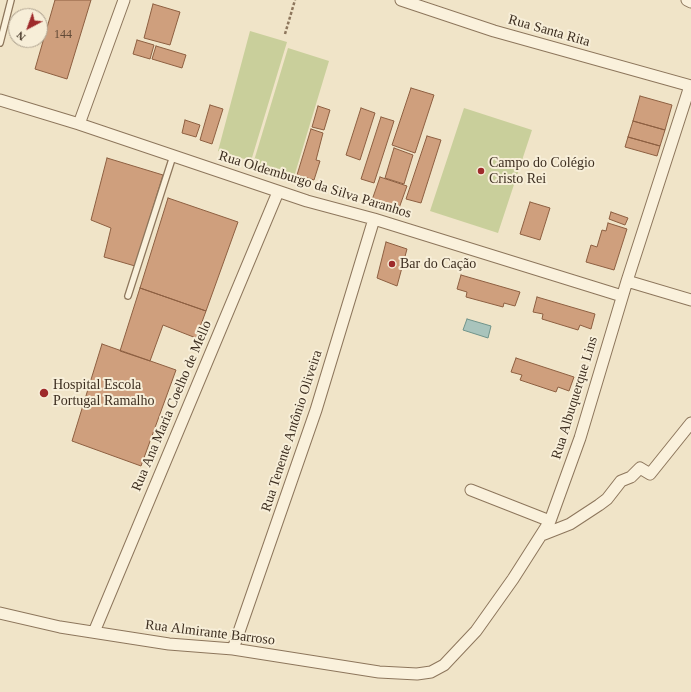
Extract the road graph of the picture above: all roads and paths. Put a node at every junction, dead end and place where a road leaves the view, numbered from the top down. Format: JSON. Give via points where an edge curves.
{"nodes":[{"id":1,"x":11,"y":0,"type":"edge"},
{"id":2,"x":124,"y":0,"type":"edge"},
{"id":3,"x":295,"y":0,"type":"edge"},
{"id":4,"x":401,"y":0,"type":"edge"},
{"id":5,"x":687,"y":0,"type":"edge"},
{"id":6,"x":691,"y":2,"type":"edge"},
{"id":7,"x":285,"y":34,"type":"dead end"},
{"id":8,"x":0,"y":43,"type":"edge"},
{"id":9,"x":691,"y":86,"type":"edge"},
{"id":10,"x":0,"y":100,"type":"edge"},
{"id":11,"x":79,"y":124,"type":"junction"},
{"id":12,"x":173,"y":156,"type":"junction"},
{"id":13,"x":278,"y":192,"type":"junction"},
{"id":14,"x":374,"y":219,"type":"junction"},
{"id":15,"x":627,"y":281,"type":"junction"},
{"id":16,"x":128,"y":296,"type":"dead end"},
{"id":17,"x":622,"y":296,"type":"junction"},
{"id":18,"x":691,"y":300,"type":"edge"},
{"id":19,"x":691,"y":423,"type":"edge"},
{"id":20,"x":471,"y":490,"type":"dead end"},
{"id":21,"x":550,"y":521,"type":"junction"},
{"id":22,"x":542,"y":535,"type":"junction"},
{"id":23,"x":0,"y":613,"type":"edge"},
{"id":24,"x":94,"y":632,"type":"junction"},
{"id":25,"x":233,"y":649,"type":"junction"},
{"id":26,"x":418,"y":674,"type":"joint"}],
"edges":[{"from":1,"to":8,"type":"lane"},
{"from":2,"to":11,"type":"street"},
{"from":3,"to":7,"type":"path"},
{"from":4,"to":9,"type":"street","name":"Rua Santa Rita","via":[[494,31]]},
{"from":5,"to":6,"type":"street"},
{"from":9,"to":15,"type":"street","name":"Rua Albuquerque Lins"},
{"from":10,"to":11,"type":"street","name":"Rua Oldemburgo da Silva Paranhos"},
{"from":11,"to":12,"type":"street","name":"Rua Oldemburgo da Silva Paranhos"},
{"from":12,"to":13,"type":"street","name":"Rua Oldemburgo da Silva Paranhos"},
{"from":12,"to":16,"type":"lane"},
{"from":13,"to":14,"type":"street","name":"Rua Oldemburgo da Silva Paranhos"},
{"from":13,"to":24,"type":"street","name":"Rua Ana Maria Coelho de Mello"},
{"from":14,"to":17,"type":"street","name":"Rua Oldemburgo da Silva Paranhos"},
{"from":14,"to":25,"type":"street","name":"Rua Tenente Antônio Oliveira","via":[[316,410]]},
{"from":15,"to":17,"type":"street","name":"Rua Albuquerque Lins"},
{"from":15,"to":18,"type":"street"},
{"from":17,"to":21,"type":"street","name":"Rua Albuquerque Lins","via":[[580,438]]},
{"from":19,"to":22,"type":"street","via":[[650,474],[640,468],[621,481],[599,505],[570,524]]},
{"from":20,"to":21,"type":"street"},
{"from":21,"to":22,"type":"street","name":"Rua Albuquerque Lins"},
{"from":22,"to":26,"type":"street","name":"Rua Albuquerque Lins","via":[[476,631],[444,665],[431,672]]},
{"from":23,"to":24,"type":"street","name":"Rua Almirante Barroso"},
{"from":24,"to":25,"type":"street","name":"Rua Almirante Barroso","via":[[170,644]]},
{"from":25,"to":26,"type":"street","name":"Rua Almirante Barroso","via":[[379,672]]}]}
